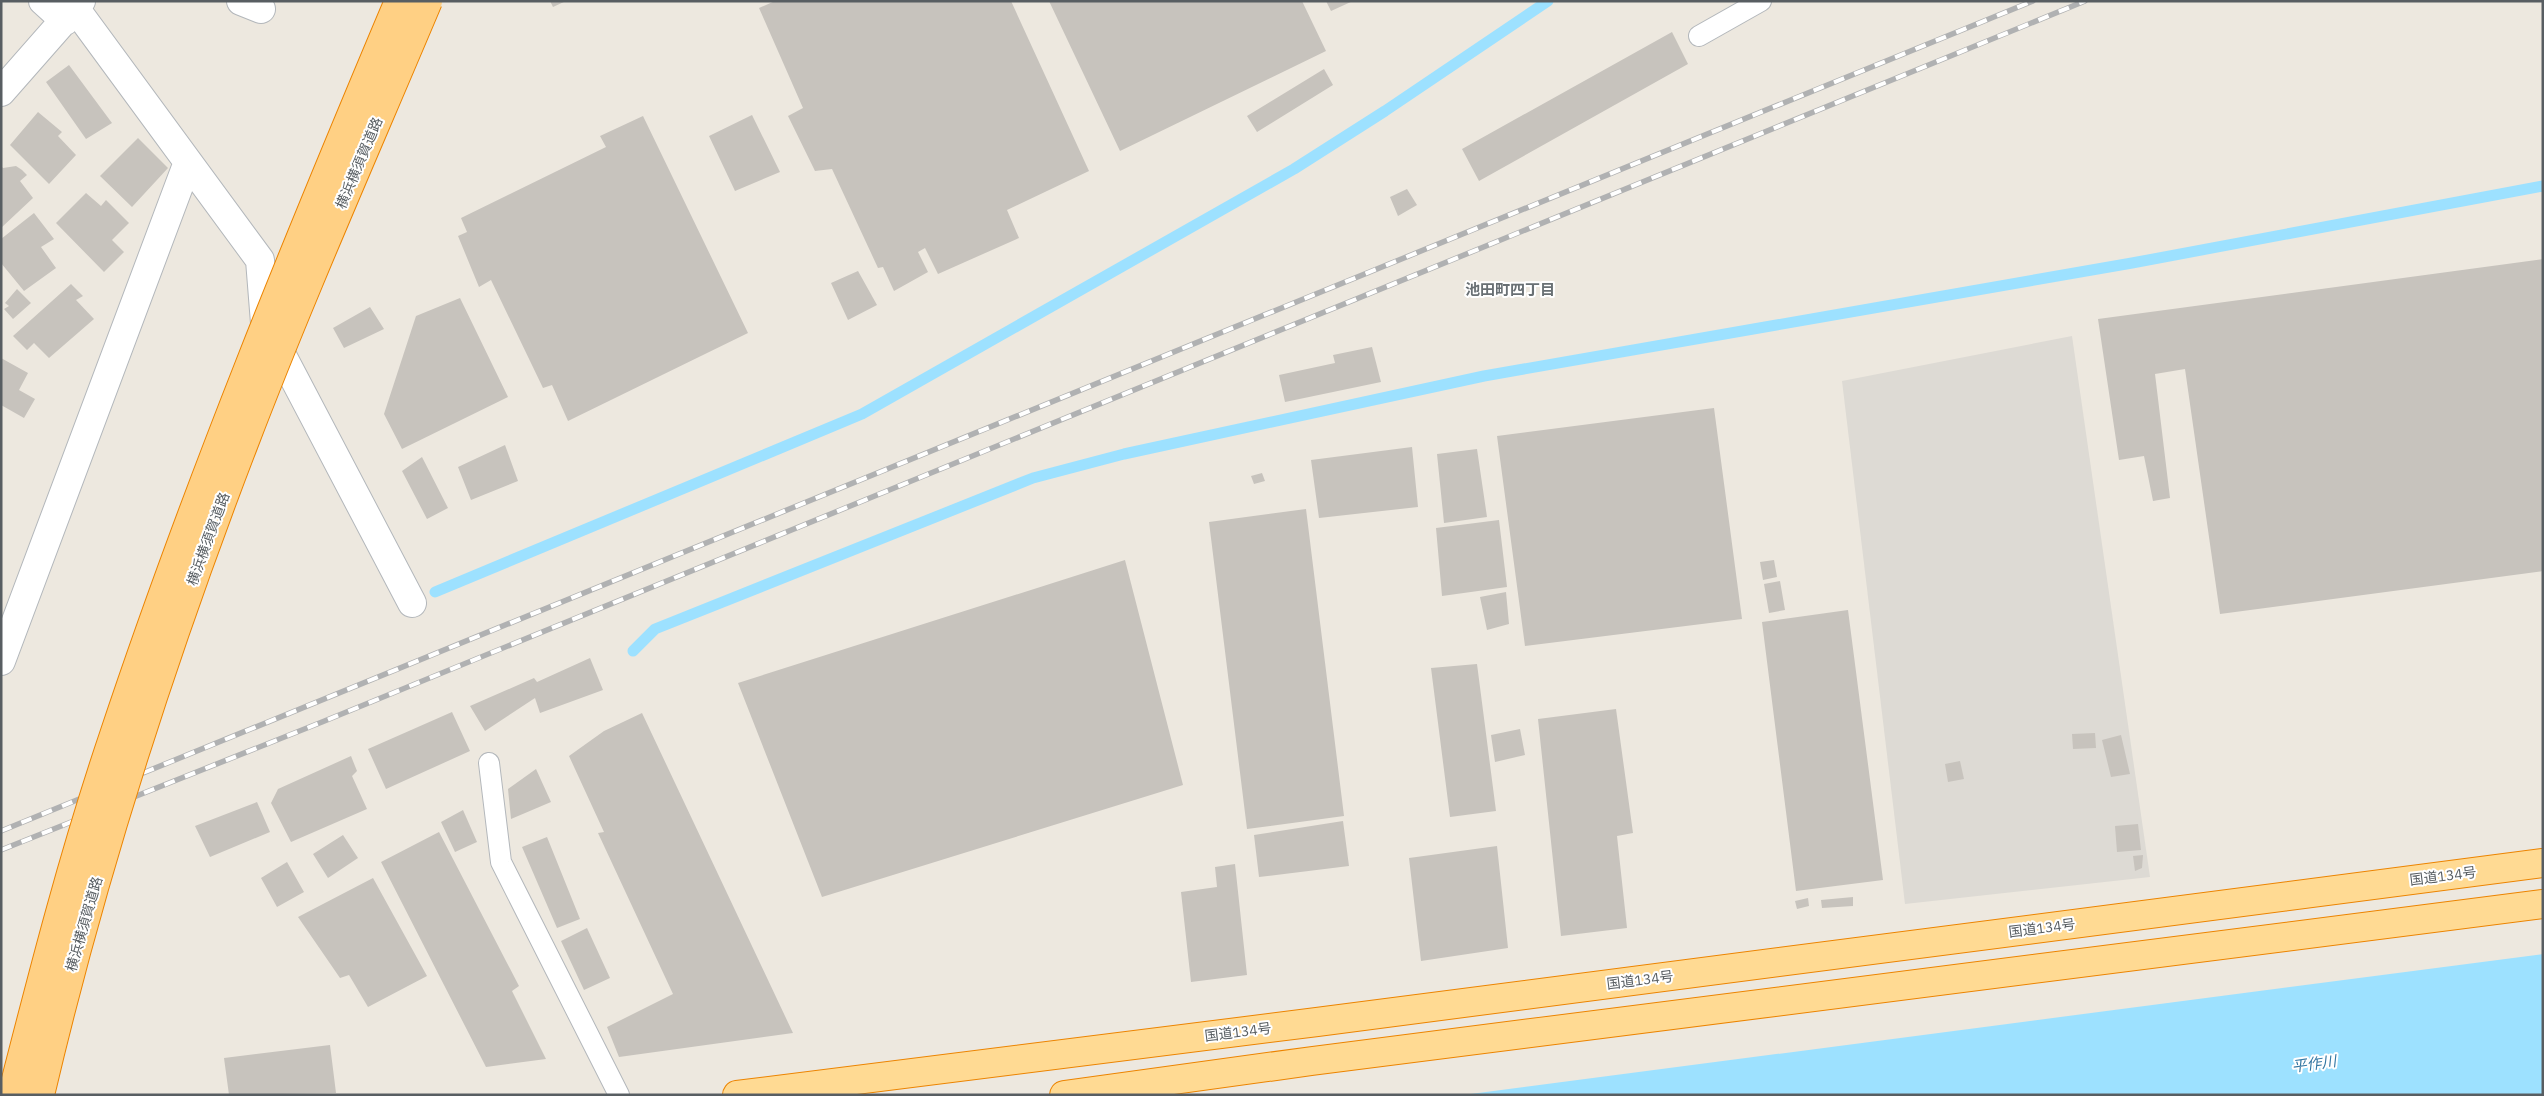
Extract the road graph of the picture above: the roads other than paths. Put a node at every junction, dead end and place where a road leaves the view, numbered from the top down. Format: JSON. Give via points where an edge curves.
{"nodes":[{"id":1,"x":43,"y":1,"type":"edge"},
{"id":2,"x":399,"y":1,"type":"edge"},
{"id":3,"x":428,"y":1,"type":"edge"},
{"id":4,"x":1761,"y":1,"type":"edge"},
{"id":5,"x":74,"y":10,"type":"edge"},
{"id":6,"x":1699,"y":36,"type":"dead end"},
{"id":7,"x":1,"y":92,"type":"edge"},
{"id":8,"x":188,"y":162,"type":"junction"},
{"id":9,"x":412,"y":603,"type":"dead end"},
{"id":10,"x":1,"y":661,"type":"edge"},
{"id":11,"x":489,"y":763,"type":"dead end"},
{"id":12,"x":2543,"y":863,"type":"edge"},
{"id":13,"x":2543,"y":904,"type":"edge"},
{"id":14,"x":12,"y":1095,"type":"edge"},
{"id":15,"x":40,"y":1095,"type":"edge"},
{"id":16,"x":620,"y":1095,"type":"edge"},
{"id":17,"x":737,"y":1095,"type":"edge"},
{"id":18,"x":1064,"y":1095,"type":"edge"}],
"edges":[{"from":1,"to":5,"type":"street"},
{"from":2,"to":14,"type":"highway","name":"横浜横須賀道路","bridge":true,"via":[[216,449],[156,611],[112,738],[70,878]]},
{"from":3,"to":15,"type":"highway","name":"横浜横須賀道路","bridge":true,"via":[[245,440],[199,563],[144,721],[106,848]]},
{"from":4,"to":6,"type":"lane"},
{"from":5,"to":7,"type":"street"},
{"from":5,"to":8,"type":"street"},
{"from":8,"to":9,"type":"street","via":[[260,260],[265,323]]},
{"from":8,"to":10,"type":"street"},
{"from":11,"to":16,"type":"lane","via":[[501,862]]},
{"from":12,"to":17,"type":"highway","name":"国道134号"},
{"from":13,"to":18,"type":"highway","via":[[1312,1060]]}]}
